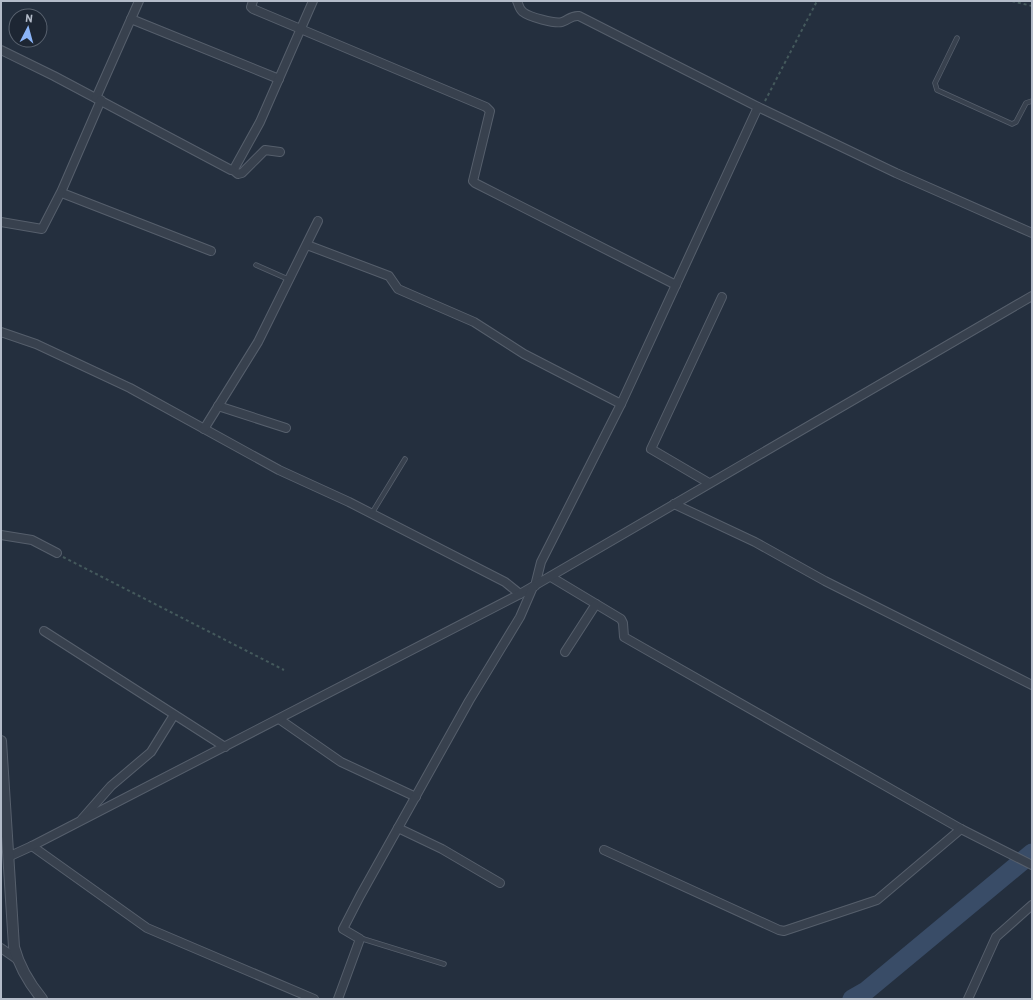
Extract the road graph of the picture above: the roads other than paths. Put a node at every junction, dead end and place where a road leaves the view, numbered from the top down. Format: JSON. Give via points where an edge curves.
{"nodes":[{"id":1,"x":139,"y":1,"type":"edge"},
{"id":2,"x":253,"y":1,"type":"edge"},
{"id":3,"x":312,"y":1,"type":"edge"},
{"id":4,"x":517,"y":1,"type":"edge"},
{"id":5,"x":131,"y":19,"type":"junction"},
{"id":6,"x":300,"y":29,"type":"junction"},
{"id":7,"x":957,"y":38,"type":"dead end"},
{"id":8,"x":1,"y":50,"type":"edge"},
{"id":9,"x":279,"y":78,"type":"junction"},
{"id":10,"x":98,"y":99,"type":"junction"},
{"id":11,"x":1032,"y":101,"type":"edge"},
{"id":12,"x":760,"y":108,"type":"junction"},
{"id":13,"x":280,"y":152,"type":"dead end"},
{"id":14,"x":233,"y":170,"type":"junction"},
{"id":15,"x":61,"y":192,"type":"junction"},
{"id":16,"x":318,"y":221,"type":"dead end"},
{"id":17,"x":1,"y":222,"type":"edge"},
{"id":18,"x":1032,"y":233,"type":"edge"},
{"id":19,"x":307,"y":245,"type":"junction"},
{"id":20,"x":211,"y":251,"type":"dead end"},
{"id":21,"x":256,"y":266,"type":"dead end"},
{"id":22,"x":290,"y":281,"type":"junction"},
{"id":23,"x":676,"y":285,"type":"junction"},
{"id":24,"x":1032,"y":296,"type":"edge"},
{"id":25,"x":722,"y":297,"type":"dead end"},
{"id":26,"x":1,"y":332,"type":"edge"},
{"id":27,"x":621,"y":404,"type":"junction"},
{"id":28,"x":218,"y":406,"type":"junction"},
{"id":29,"x":286,"y":428,"type":"dead end"},
{"id":30,"x":204,"y":429,"type":"junction"},
{"id":31,"x":405,"y":459,"type":"dead end"},
{"id":32,"x":709,"y":483,"type":"junction"},
{"id":33,"x":674,"y":504,"type":"junction"},
{"id":34,"x":372,"y":514,"type":"junction"},
{"id":35,"x":1,"y":535,"type":"edge"},
{"id":36,"x":57,"y":553,"type":"road end"},
{"id":37,"x":551,"y":577,"type":"junction"},
{"id":38,"x":534,"y":586,"type":"junction"},
{"id":39,"x":520,"y":594,"type":"junction"},
{"id":40,"x":596,"y":604,"type":"junction"},
{"id":41,"x":44,"y":632,"type":"dead end"},
{"id":42,"x":565,"y":652,"type":"dead end"},
{"id":43,"x":1032,"y":685,"type":"edge"},
{"id":44,"x":174,"y":715,"type":"junction"},
{"id":45,"x":279,"y":719,"type":"junction"},
{"id":46,"x":1,"y":741,"type":"edge"},
{"id":47,"x":1,"y":746,"type":"edge"},
{"id":48,"x":225,"y":747,"type":"junction"},
{"id":49,"x":416,"y":798,"type":"junction"},
{"id":50,"x":79,"y":822,"type":"junction"},
{"id":51,"x":398,"y":828,"type":"junction"},
{"id":52,"x":961,"y":829,"type":"junction"},
{"id":53,"x":32,"y":846,"type":"junction"},
{"id":54,"x":604,"y":850,"type":"dead end"},
{"id":55,"x":8,"y":857,"type":"junction"},
{"id":56,"x":1032,"y":865,"type":"edge"},
{"id":57,"x":500,"y":883,"type":"dead end"},
{"id":58,"x":1032,"y":905,"type":"edge"},
{"id":59,"x":360,"y":938,"type":"junction"},
{"id":60,"x":1,"y":948,"type":"edge"},
{"id":61,"x":18,"y":960,"type":"junction"},
{"id":62,"x":444,"y":964,"type":"dead end"},
{"id":63,"x":42,"y":999,"type":"edge"},
{"id":64,"x":314,"y":999,"type":"edge"},
{"id":65,"x":338,"y":999,"type":"edge"},
{"id":66,"x":968,"y":999,"type":"edge"}],
"edges":[{"from":1,"to":5,"type":"street"},
{"from":2,"to":6,"type":"street","via":[[252,8]]},
{"from":3,"to":6,"type":"street"},
{"from":4,"to":12,"type":"street","via":[[519,9],[526,14],[557,22],[565,21],[572,16],[580,16]]},
{"from":5,"to":9,"type":"street"},
{"from":5,"to":10,"type":"street"},
{"from":6,"to":9,"type":"street"},
{"from":6,"to":23,"type":"street","via":[[486,107],[490,111],[473,181],[475,184]]},
{"from":7,"to":11,"type":"lane","via":[[935,83],[937,90],[1012,124],[1016,122],[1026,103]]},
{"from":8,"to":10,"type":"street"},
{"from":9,"to":14,"type":"street","via":[[260,122]]},
{"from":10,"to":14,"type":"street"},
{"from":10,"to":15,"type":"street"},
{"from":12,"to":18,"type":"street","via":[[896,173]]},
{"from":12,"to":23,"type":"street"},
{"from":13,"to":14,"type":"street","via":[[265,150],[242,173],[238,174]]},
{"from":15,"to":17,"type":"street","via":[[42,229]]},
{"from":15,"to":20,"type":"street"},
{"from":16,"to":19,"type":"street"},
{"from":19,"to":22,"type":"street"},
{"from":19,"to":27,"type":"street","via":[[389,276],[398,289],[474,322],[524,354]]},
{"from":21,"to":22,"type":"lane"},
{"from":22,"to":28,"type":"street","via":[[258,342]]},
{"from":23,"to":27,"type":"street"},
{"from":24,"to":32,"type":"street"},
{"from":25,"to":32,"type":"street","via":[[651,449]]},
{"from":26,"to":30,"type":"street","via":[[88,367]]},
{"from":27,"to":38,"type":"street","via":[[541,562]]},
{"from":28,"to":29,"type":"street"},
{"from":28,"to":30,"type":"street"},
{"from":30,"to":34,"type":"street","via":[[279,470]]},
{"from":31,"to":34,"type":"lane"},
{"from":32,"to":33,"type":"street"},
{"from":33,"to":37,"type":"street"},
{"from":33,"to":43,"type":"street","via":[[755,542],[825,581]]},
{"from":34,"to":39,"type":"street","via":[[505,582]]},
{"from":35,"to":36,"type":"street","via":[[32,540]]},
{"from":37,"to":38,"type":"street"},
{"from":37,"to":40,"type":"street"},
{"from":38,"to":39,"type":"street"},
{"from":38,"to":49,"type":"street","via":[[520,617],[469,701]]},
{"from":39,"to":45,"type":"street"},
{"from":40,"to":42,"type":"street"},
{"from":40,"to":52,"type":"street","via":[[621,619],[624,637]]},
{"from":41,"to":44,"type":"street"},
{"from":44,"to":48,"type":"street"},
{"from":44,"to":50,"type":"street","via":[[153,749],[111,786]]},
{"from":45,"to":48,"type":"street"},
{"from":45,"to":49,"type":"street","via":[[341,762]]},
{"from":46,"to":47,"type":"street"},
{"from":47,"to":55,"type":"street"},
{"from":48,"to":50,"type":"street"},
{"from":49,"to":51,"type":"street"},
{"from":50,"to":53,"type":"street"},
{"from":51,"to":57,"type":"street"},
{"from":51,"to":59,"type":"street","via":[[343,929]]},
{"from":52,"to":54,"type":"street","via":[[877,900],[784,931]]},
{"from":52,"to":56,"type":"street"},
{"from":53,"to":55,"type":"street"},
{"from":53,"to":64,"type":"street","via":[[147,928]]},
{"from":55,"to":61,"type":"street","via":[[14,947]]},
{"from":58,"to":66,"type":"street","via":[[996,937]]},
{"from":59,"to":62,"type":"lane"},
{"from":59,"to":65,"type":"street"},
{"from":60,"to":61,"type":"street"},
{"from":61,"to":63,"type":"street","via":[[31,986]]}]}
